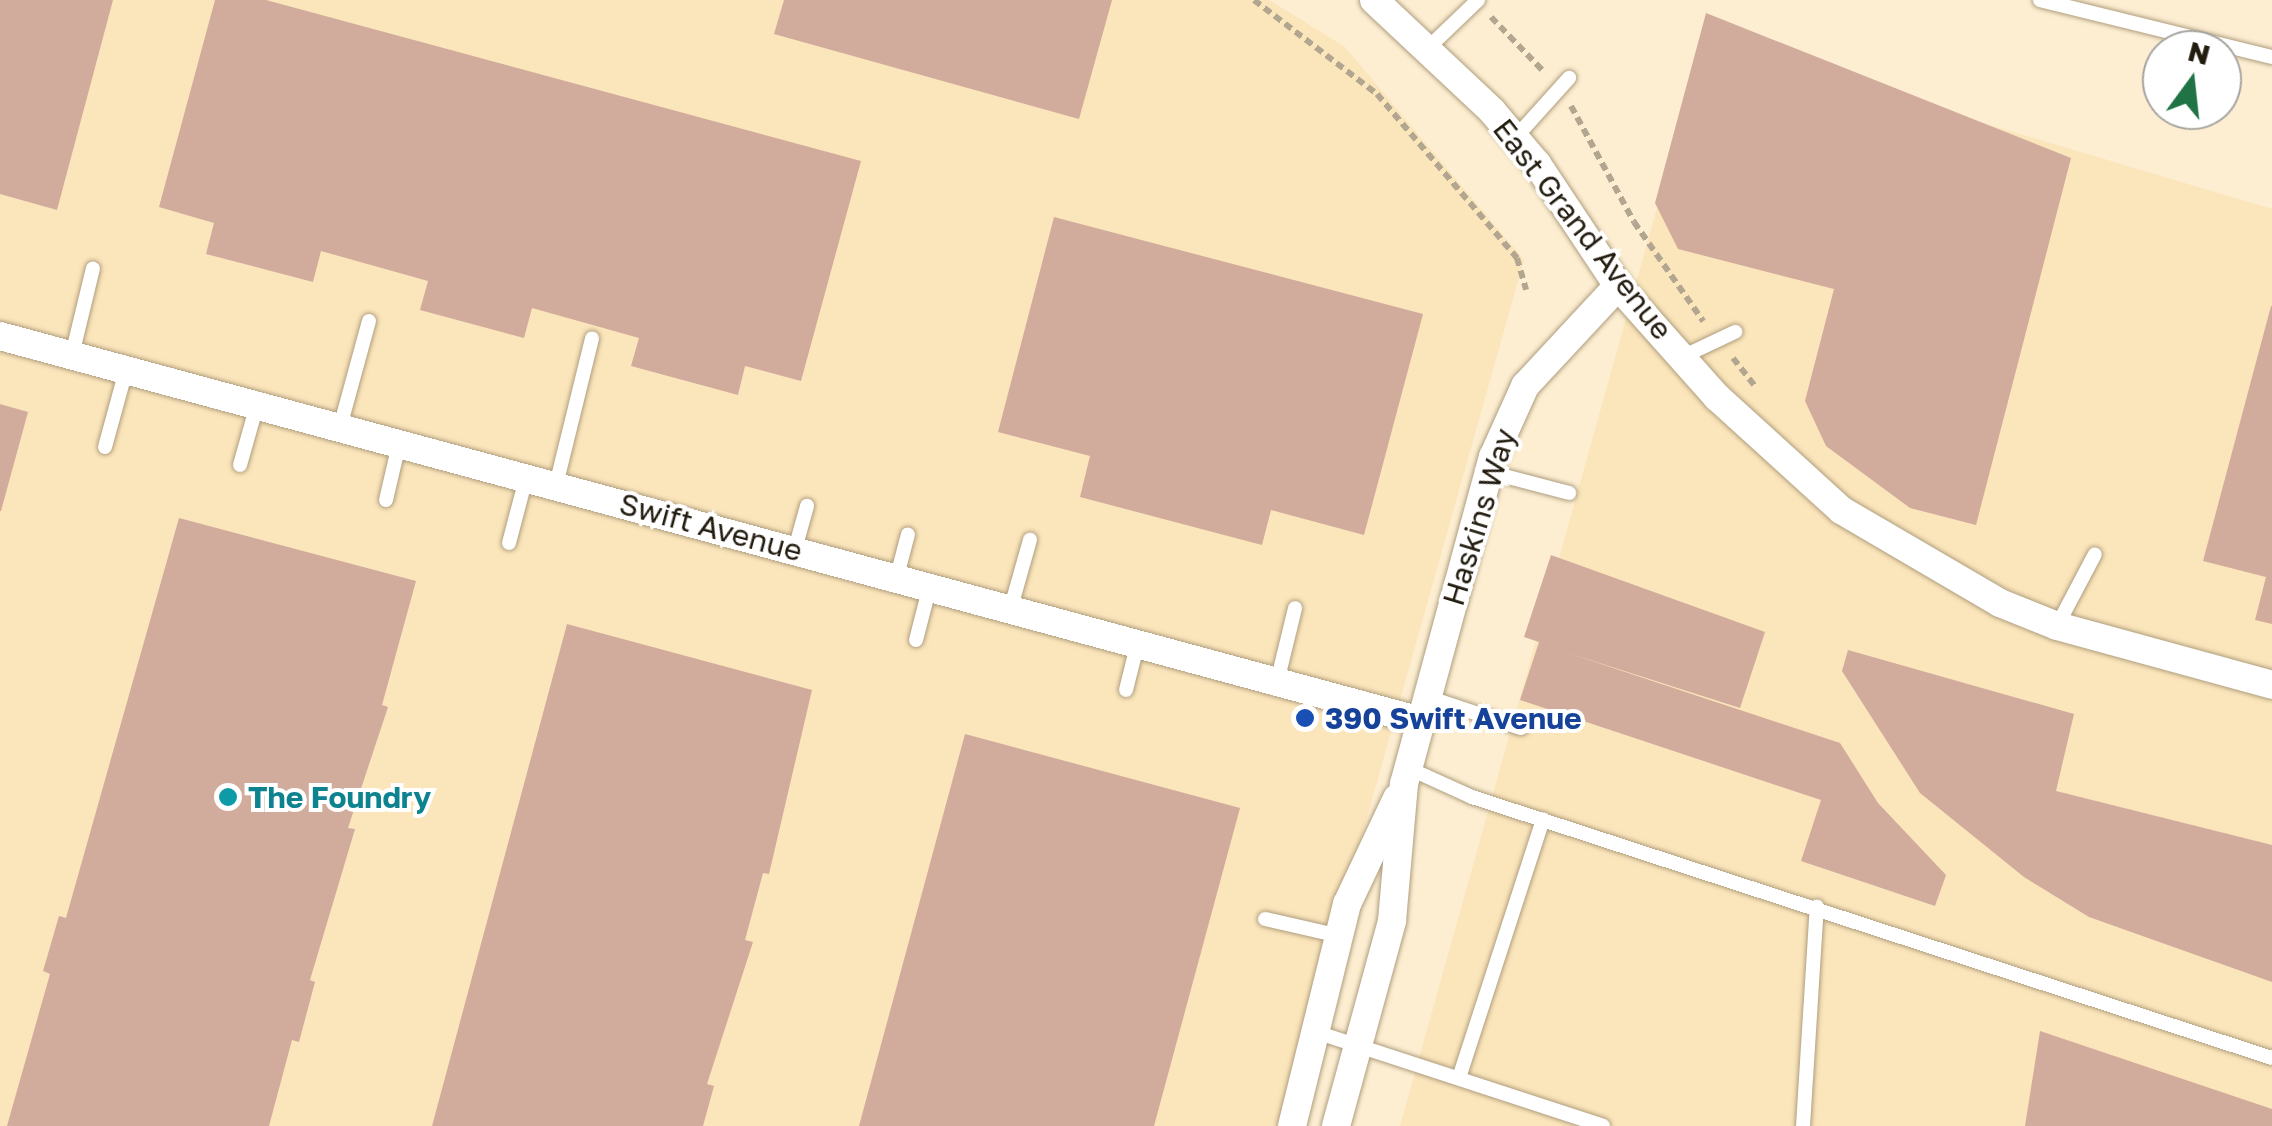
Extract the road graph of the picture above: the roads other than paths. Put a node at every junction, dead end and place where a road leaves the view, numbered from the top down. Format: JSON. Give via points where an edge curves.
{"nodes":[{"id":1,"x":1374,"y":0,"type":"edge"},
{"id":2,"x":2040,"y":0,"type":"edge"},
{"id":3,"x":1477,"y":1,"type":"edge"},
{"id":4,"x":1429,"y":48,"type":"junction"},
{"id":5,"x":2272,"y":57,"type":"edge"},
{"id":6,"x":1563,"y":83,"type":"road end"},
{"id":7,"x":1515,"y":138,"type":"junction"},
{"id":8,"x":93,"y":268,"type":"dead end"},
{"id":9,"x":1618,"y":286,"type":"junction"},
{"id":10,"x":369,"y":321,"type":"dead end"},
{"id":11,"x":1735,"y":332,"type":"dead end"},
{"id":12,"x":0,"y":336,"type":"edge"},
{"id":13,"x":592,"y":338,"type":"dead end"},
{"id":14,"x":72,"y":355,"type":"junction"},
{"id":15,"x":1682,"y":357,"type":"junction"},
{"id":16,"x":126,"y":370,"type":"junction"},
{"id":17,"x":256,"y":405,"type":"junction"},
{"id":18,"x":340,"y":427,"type":"junction"},
{"id":19,"x":400,"y":443,"type":"junction"},
{"id":20,"x":105,"y":447,"type":"dead end"},
{"id":21,"x":240,"y":465,"type":"dead end"},
{"id":22,"x":1488,"y":472,"type":"junction"},
{"id":23,"x":526,"y":477,"type":"junction"},
{"id":24,"x":556,"y":485,"type":"junction"},
{"id":25,"x":1569,"y":493,"type":"dead end"},
{"id":26,"x":386,"y":500,"type":"dead end"},
{"id":27,"x":807,"y":506,"type":"dead end"},
{"id":28,"x":908,"y":534,"type":"dead end"},
{"id":29,"x":1030,"y":540,"type":"dead end"},
{"id":30,"x":509,"y":542,"type":"dead end"},
{"id":31,"x":795,"y":549,"type":"junction"},
{"id":32,"x":2095,"y":554,"type":"dead end"},
{"id":33,"x":896,"y":576,"type":"junction"},
{"id":34,"x":930,"y":585,"type":"junction"},
{"id":35,"x":1011,"y":607,"type":"junction"},
{"id":36,"x":1295,"y":608,"type":"dead end"},
{"id":37,"x":2057,"y":626,"type":"junction"},
{"id":38,"x":916,"y":640,"type":"dead end"},
{"id":39,"x":1138,"y":641,"type":"junction"},
{"id":40,"x":1278,"y":678,"type":"junction"},
{"id":41,"x":2272,"y":685,"type":"edge"},
{"id":42,"x":1126,"y":690,"type":"dead end"},
{"id":43,"x":1424,"y":709,"type":"junction"},
{"id":44,"x":1521,"y":728,"type":"dead end"},
{"id":45,"x":1406,"y":776,"type":"junction"},
{"id":46,"x":1543,"y":819,"type":"junction"},
{"id":47,"x":1817,"y":906,"type":"junction"},
{"id":48,"x":1265,"y":919,"type":"dead end"},
{"id":49,"x":1340,"y":936,"type":"junction"},
{"id":50,"x":1316,"y":1032,"type":"junction"},
{"id":51,"x":1359,"y":1045,"type":"junction"},
{"id":52,"x":2272,"y":1058,"type":"edge"},
{"id":53,"x":1460,"y":1078,"type":"junction"},
{"id":54,"x":1292,"y":1126,"type":"edge"},
{"id":55,"x":1336,"y":1126,"type":"edge"},
{"id":56,"x":1603,"y":1126,"type":"edge"},
{"id":57,"x":1803,"y":1126,"type":"edge"}],
"edges":[{"from":1,"to":4,"type":"street","name":"East Grand Avenue"},
{"from":2,"to":5,"type":"lane"},
{"from":3,"to":4,"type":"lane"},
{"from":4,"to":7,"type":"street","name":"East Grand Avenue"},
{"from":6,"to":7,"type":"lane"},
{"from":7,"to":9,"type":"street","name":"East Grand Avenue"},
{"from":8,"to":14,"type":"lane"},
{"from":9,"to":15,"type":"street","name":"East Grand Avenue"},
{"from":9,"to":22,"type":"street","name":"Haskins Way","via":[[1526,386]]},
{"from":10,"to":18,"type":"lane"},
{"from":11,"to":15,"type":"lane"},
{"from":12,"to":14,"type":"street","name":"Swift Avenue"},
{"from":13,"to":24,"type":"lane"},
{"from":14,"to":16,"type":"street","name":"Swift Avenue"},
{"from":15,"to":37,"type":"street","name":"East Grand Avenue","via":[[1754,436],[1842,510],[1944,575]]},
{"from":16,"to":17,"type":"street","name":"Swift Avenue"},
{"from":16,"to":20,"type":"lane"},
{"from":17,"to":18,"type":"street","name":"Swift Avenue"},
{"from":17,"to":21,"type":"lane"},
{"from":18,"to":19,"type":"street","name":"Swift Avenue"},
{"from":19,"to":23,"type":"street","name":"Swift Avenue"},
{"from":19,"to":26,"type":"lane"},
{"from":22,"to":25,"type":"lane"},
{"from":22,"to":43,"type":"street","name":"Haskins Way"},
{"from":23,"to":24,"type":"street","name":"Swift Avenue"},
{"from":23,"to":30,"type":"lane"},
{"from":24,"to":31,"type":"street","name":"Swift Avenue"},
{"from":27,"to":31,"type":"lane"},
{"from":28,"to":33,"type":"lane"},
{"from":29,"to":35,"type":"lane"},
{"from":31,"to":33,"type":"street","name":"Swift Avenue"},
{"from":32,"to":37,"type":"lane"},
{"from":33,"to":34,"type":"street","name":"Swift Avenue"},
{"from":34,"to":35,"type":"street","name":"Swift Avenue"},
{"from":34,"to":38,"type":"lane"},
{"from":35,"to":39,"type":"street","name":"Swift Avenue"},
{"from":36,"to":40,"type":"lane"},
{"from":37,"to":41,"type":"street","name":"East Grand Avenue"},
{"from":39,"to":40,"type":"street","name":"Swift Avenue"},
{"from":39,"to":42,"type":"lane"},
{"from":40,"to":43,"type":"street","name":"Swift Avenue"},
{"from":43,"to":44,"type":"lane"},
{"from":43,"to":45,"type":"street","name":"Haskins Way"},
{"from":45,"to":46,"type":"lane"},
{"from":45,"to":49,"type":"street","name":"Haskins Way","via":[[1347,904]]},
{"from":45,"to":51,"type":"street","name":"Haskins Way","via":[[1392,921]]},
{"from":46,"to":47,"type":"lane"},
{"from":46,"to":53,"type":"lane"},
{"from":47,"to":52,"type":"lane"},
{"from":47,"to":57,"type":"lane"},
{"from":48,"to":49,"type":"lane"},
{"from":49,"to":50,"type":"street","name":"Haskins Way"},
{"from":50,"to":51,"type":"lane"},
{"from":50,"to":54,"type":"street","name":"Haskins Way"},
{"from":51,"to":53,"type":"lane"},
{"from":51,"to":55,"type":"street","name":"Haskins Way"},
{"from":53,"to":56,"type":"lane"}]}
